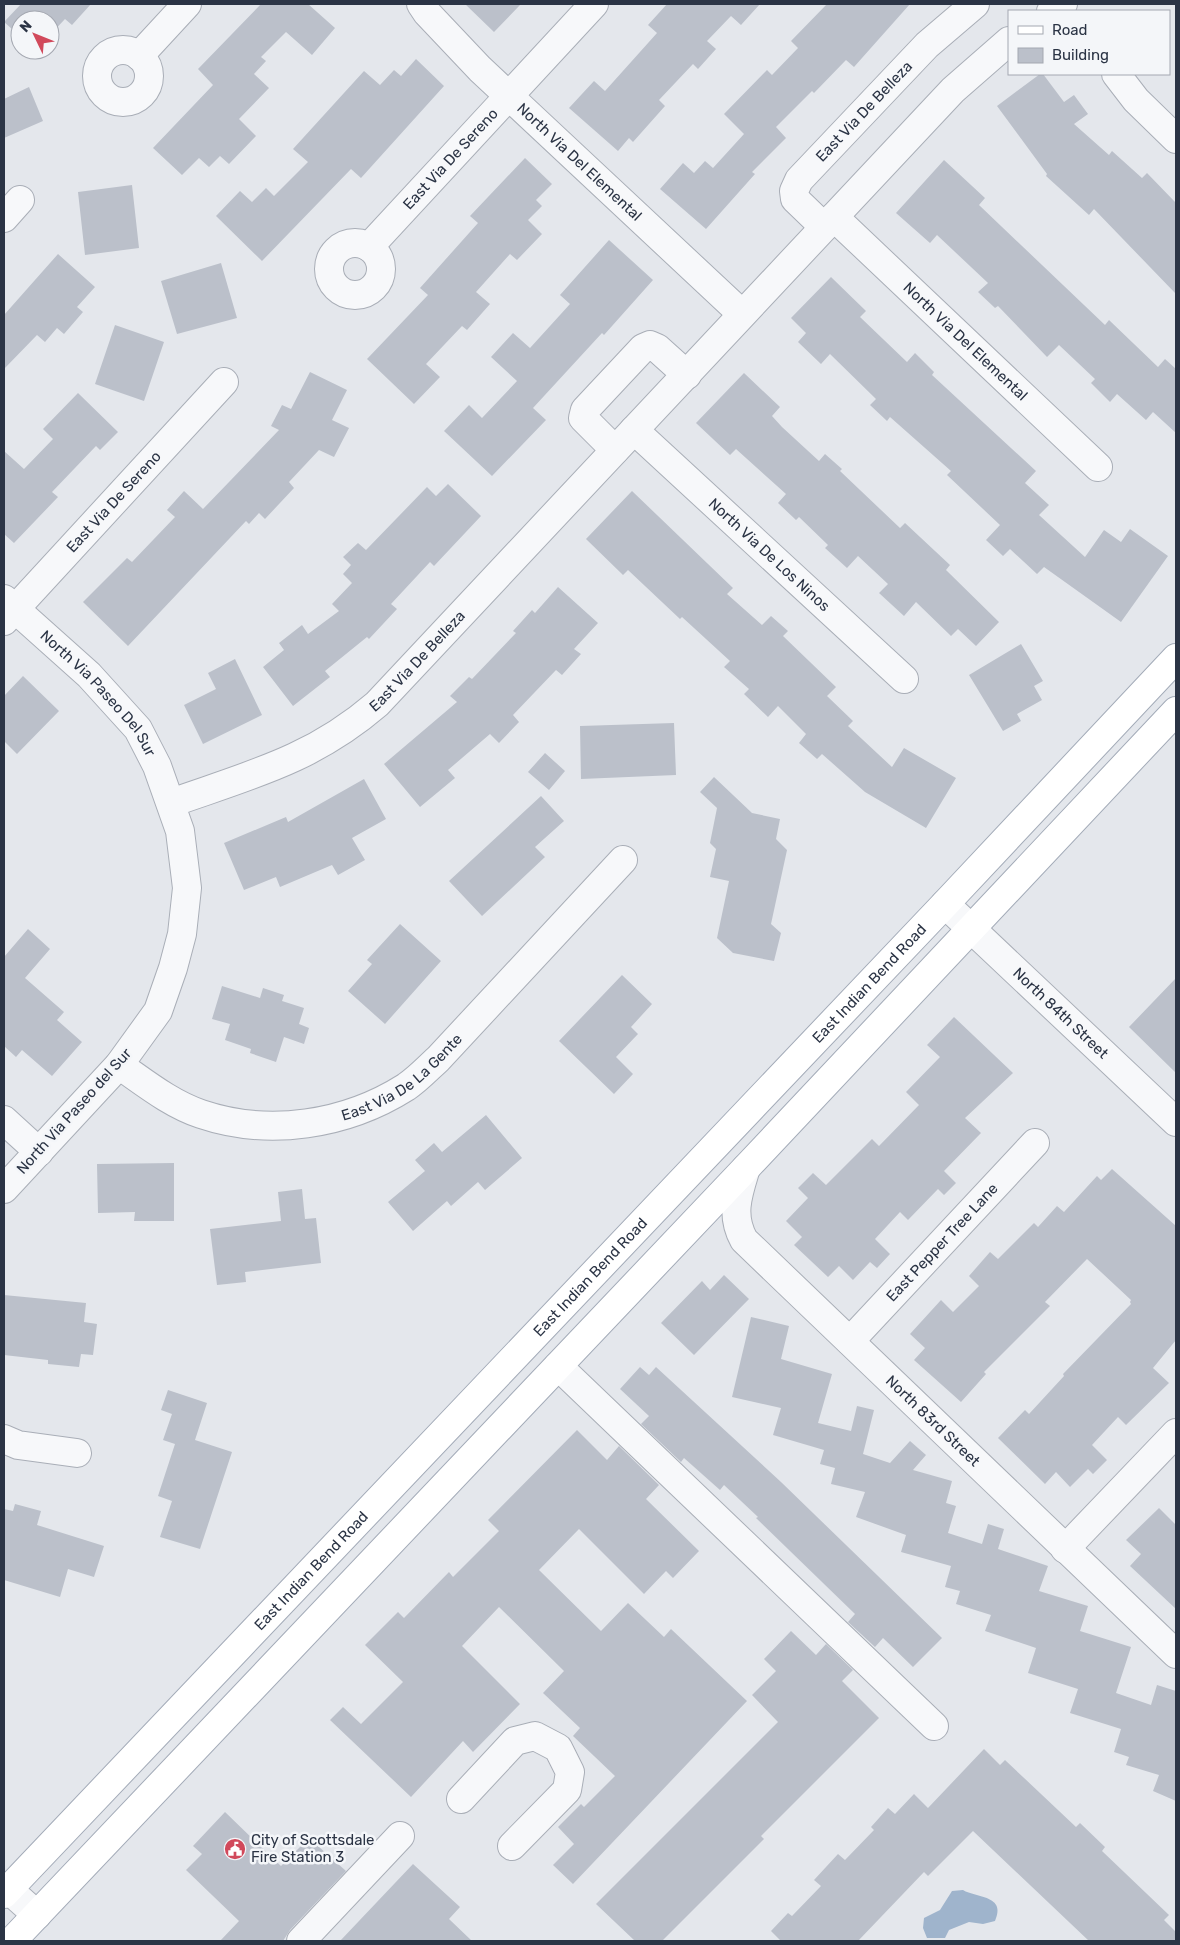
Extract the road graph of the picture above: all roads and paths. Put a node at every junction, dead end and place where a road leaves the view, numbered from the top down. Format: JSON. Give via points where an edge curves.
{"nodes":[{"id":1,"x":187,"y":4,"type":"edge"},
{"id":2,"x":421,"y":4,"type":"edge"},
{"id":3,"x":594,"y":4,"type":"edge"},
{"id":4,"x":975,"y":4,"type":"edge"},
{"id":5,"x":1064,"y":4,"type":"edge"},
{"id":6,"x":1053,"y":10,"type":"edge"},
{"id":7,"x":1008,"y":42,"type":"edge"},
{"id":8,"x":139,"y":56,"type":"dead end"},
{"id":9,"x":1117,"y":75,"type":"edge"},
{"id":10,"x":508,"y":95,"type":"junction"},
{"id":11,"x":1176,"y":139,"type":"edge"},
{"id":12,"x":830,"y":222,"type":"junction"},
{"id":13,"x":369,"y":247,"type":"dead end"},
{"id":14,"x":742,"y":314,"type":"junction"},
{"id":15,"x":687,"y":375,"type":"junction"},
{"id":16,"x":224,"y":382,"type":"dead end"},
{"id":17,"x":634,"y":430,"type":"junction"},
{"id":18,"x":615,"y":450,"type":"junction"},
{"id":19,"x":1098,"y":467,"type":"dead end"},
{"id":20,"x":7,"y":610,"type":"edge"},
{"id":21,"x":1176,"y":658,"type":"edge"},
{"id":22,"x":904,"y":679,"type":"dead end"},
{"id":23,"x":1176,"y":711,"type":"edge"},
{"id":24,"x":171,"y":803,"type":"junction"},
{"id":25,"x":623,"y":860,"type":"dead end"},
{"id":26,"x":945,"y":904,"type":"junction"},
{"id":27,"x":971,"y":929,"type":"junction"},
{"id":28,"x":119,"y":1064,"type":"junction"},
{"id":29,"x":4,"y":1120,"type":"edge"},
{"id":30,"x":1176,"y":1122,"type":"edge"},
{"id":31,"x":1035,"y":1143,"type":"dead end"},
{"id":32,"x":39,"y":1152,"type":"junction"},
{"id":33,"x":746,"y":1168,"type":"junction"},
{"id":34,"x":4,"y":1189,"type":"edge"},
{"id":35,"x":850,"y":1341,"type":"junction"},
{"id":36,"x":558,"y":1366,"type":"junction"},
{"id":37,"x":1176,"y":1433,"type":"edge"},
{"id":38,"x":4,"y":1439,"type":"edge"},
{"id":39,"x":77,"y":1453,"type":"dead end"},
{"id":40,"x":1065,"y":1549,"type":"junction"},
{"id":41,"x":1176,"y":1654,"type":"edge"},
{"id":42,"x":934,"y":1726,"type":"dead end"},
{"id":43,"x":461,"y":1799,"type":"dead end"},
{"id":44,"x":400,"y":1836,"type":"dead end"},
{"id":45,"x":512,"y":1846,"type":"dead end"},
{"id":46,"x":6,"y":1891,"type":"edge"},
{"id":47,"x":36,"y":1915,"type":"junction"},
{"id":48,"x":12,"y":1941,"type":"edge"},
{"id":49,"x":301,"y":1941,"type":"edge"}],
"edges":[{"from":1,"to":8,"type":"street"},
{"from":2,"to":10,"type":"street","name":"North Via Del Elemental","via":[[456,45]]},
{"from":3,"to":10,"type":"street","name":"East Via De Sereno"},
{"from":4,"to":12,"type":"street","name":"East Via De Belleza","via":[[927,44],[799,180],[794,190],[796,199]]},
{"from":5,"to":6,"type":"street"},
{"from":7,"to":12,"type":"street","name":"East Via De Belleza","via":[[953,90]]},
{"from":9,"to":11,"type":"street","via":[[1136,100]]},
{"from":10,"to":13,"type":"street","name":"East Via De Sereno"},
{"from":10,"to":14,"type":"street","name":"North Via Del Elemental"},
{"from":12,"to":14,"type":"street","name":"East Via De Belleza"},
{"from":12,"to":19,"type":"street","name":"North Via Del Elemental"},
{"from":14,"to":15,"type":"street","name":"East Via De Belleza"},
{"from":15,"to":17,"type":"street","name":"East Via De Belleza"},
{"from":15,"to":18,"type":"street","via":[[656,348],[650,345],[643,348],[585,410],[583,418],[587,424]]},
{"from":16,"to":20,"type":"street","name":"East Via De Sereno"},
{"from":17,"to":18,"type":"street","name":"East Via De Belleza"},
{"from":17,"to":22,"type":"street","name":"North Via De Los Ninos"},
{"from":18,"to":24,"type":"street","name":"East Via De Belleza","via":[[378,704],[352,726],[316,748],[272,768]]},
{"from":20,"to":24,"type":"street","name":"North Via Paseo Del Sur","via":[[89,674],[138,729]]},
{"from":21,"to":26,"type":"main road","name":"East Indian Bend Road"},
{"from":23,"to":27,"type":"main road"},
{"from":24,"to":28,"type":"street","name":"North Via Paseo del Sur","via":[[180,831],[187,888],[182,934],[158,1011]]},
{"from":25,"to":28,"type":"street","name":"East Via De La Gente","via":[[438,1059],[407,1086],[360,1110],[325,1121],[276,1127],[236,1121],[201,1114],[167,1098]]},
{"from":26,"to":27,"type":"street","name":"North 84th Street"},
{"from":26,"to":46,"type":"main road","name":"East Indian Bend Road"},
{"from":27,"to":30,"type":"street","name":"North 84th Street"},
{"from":27,"to":33,"type":"main road"},
{"from":28,"to":32,"type":"street","name":"North Via Paseo del Sur"},
{"from":29,"to":32,"type":"street"},
{"from":31,"to":35,"type":"street","name":"East Pepper Tree Lane"},
{"from":32,"to":34,"type":"street","name":"North Via Paseo del Sur"},
{"from":33,"to":35,"type":"street","name":"North 83rd Street","via":[[736,1205],[736,1222],[744,1240]]},
{"from":33,"to":36,"type":"main road"},
{"from":35,"to":40,"type":"street","name":"North 83rd Street"},
{"from":36,"to":42,"type":"street"},
{"from":36,"to":47,"type":"main road"},
{"from":37,"to":40,"type":"street"},
{"from":38,"to":39,"type":"street","via":[[18,1445]]},
{"from":40,"to":41,"type":"street","name":"North 83rd Street"},
{"from":43,"to":45,"type":"street","via":[[515,1741],[535,1736],[558,1748],[570,1772],[567,1790]]},
{"from":44,"to":49,"type":"street"},
{"from":46,"to":47,"type":"street"},
{"from":47,"to":48,"type":"main road"}]}
